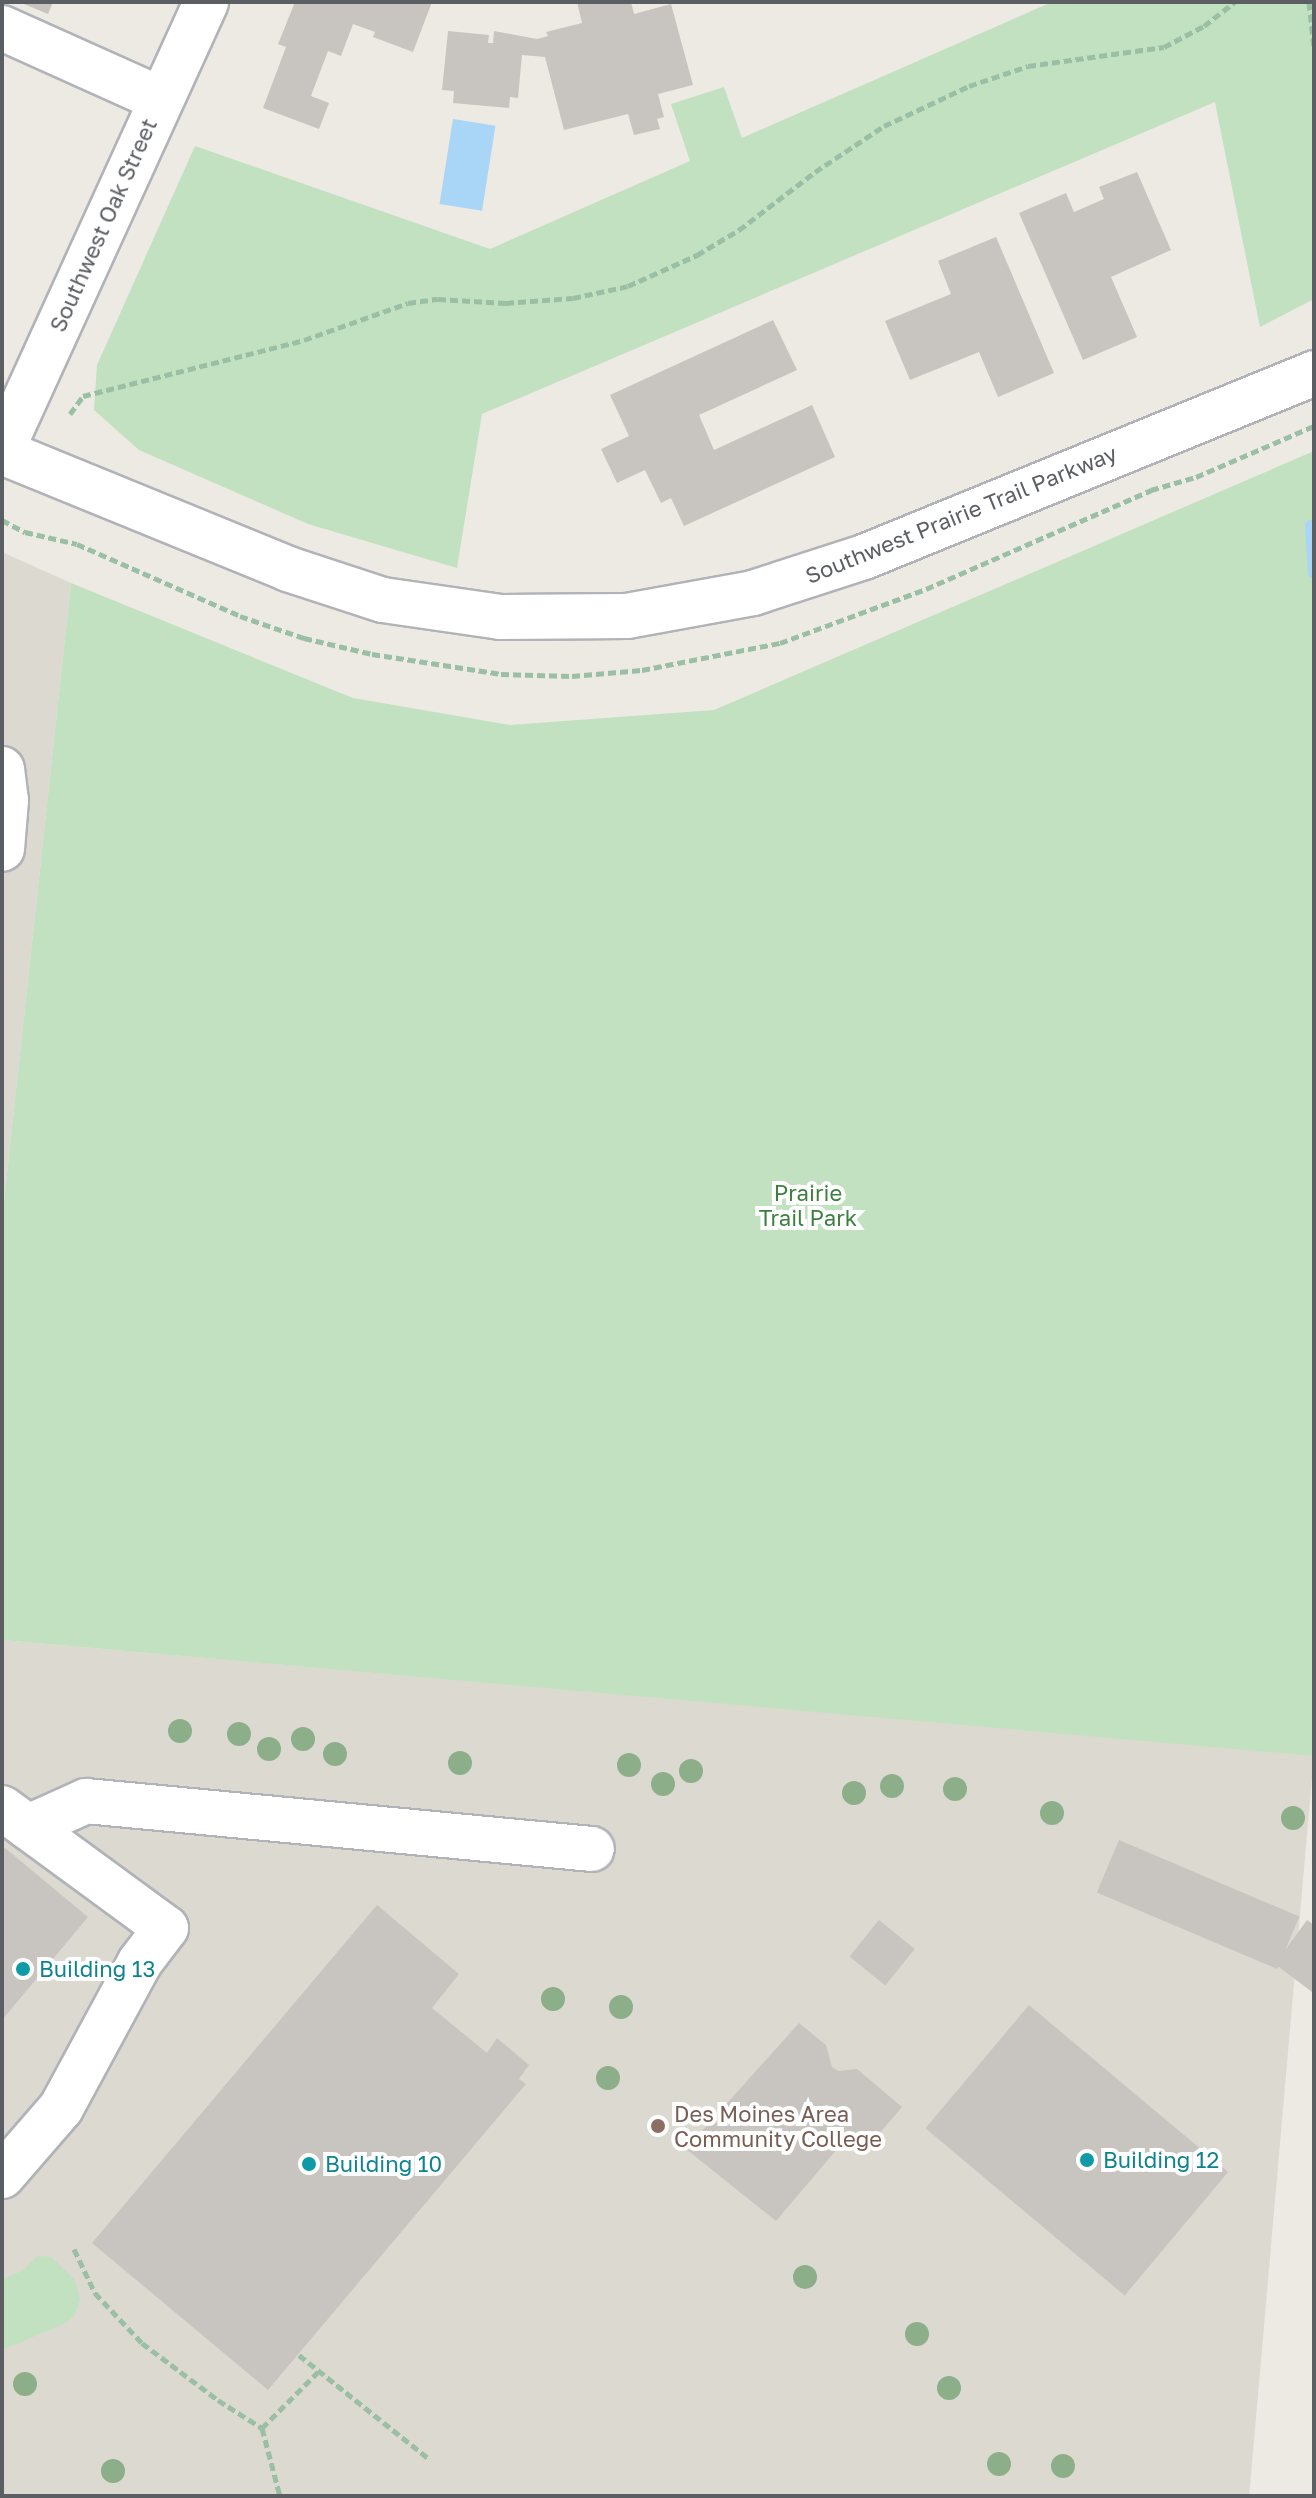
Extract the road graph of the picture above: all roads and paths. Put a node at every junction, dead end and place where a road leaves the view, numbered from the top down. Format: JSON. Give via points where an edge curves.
{"nodes":[{"id":1,"x":206,"y":2,"type":"edge"},
{"id":2,"x":1235,"y":2,"type":"edge"},
{"id":3,"x":1309,"y":2,"type":"edge"},
{"id":4,"x":2,"y":28,"type":"edge"},
{"id":5,"x":1314,"y":49,"type":"edge"},
{"id":6,"x":160,"y":99,"type":"junction"},
{"id":7,"x":1314,"y":373,"type":"edge"},
{"id":8,"x":70,"y":414,"type":"dead end"},
{"id":9,"x":2,"y":451,"type":"edge"},
{"id":10,"x":2,"y":769,"type":"edge"},
{"id":11,"x":2,"y":849,"type":"edge"},
{"id":12,"x":15,"y":1818,"type":"edge"},
{"id":13,"x":592,"y":1849,"type":"dead end"},
{"id":14,"x":2,"y":2176,"type":"edge"},
{"id":15,"x":74,"y":2249,"type":"dead end"},
{"id":16,"x":299,"y":2355,"type":"dead end"},
{"id":17,"x":320,"y":2370,"type":"junction"},
{"id":18,"x":262,"y":2428,"type":"junction"},
{"id":19,"x":428,"y":2458,"type":"dead end"},
{"id":20,"x":280,"y":2496,"type":"edge"}],
"edges":[{"from":1,"to":6,"type":"street","name":"Southwest Oak Street"},
{"from":2,"to":8,"type":"path","via":[[1164,47],[1028,66],[954,92],[884,126],[697,255],[628,286],[573,298],[408,303],[304,340],[83,396]]},
{"from":3,"to":5,"type":"path"},
{"from":4,"to":6,"type":"street"},
{"from":6,"to":9,"type":"street","name":"Southwest Oak Street"},
{"from":7,"to":9,"type":"street","name":"Southwest Prairie Trail Parkway","via":[[864,557],[753,593],[627,616],[501,617],[383,600],[288,569]]},
{"from":10,"to":11,"type":"street"},
{"from":12,"to":13,"type":"street","via":[[86,1801]]},
{"from":12,"to":14,"type":"street","via":[[166,1928],[140,1962],[61,2108]]},
{"from":15,"to":18,"type":"path","via":[[95,2293],[142,2343]]},
{"from":16,"to":17,"type":"path"},
{"from":17,"to":18,"type":"path"},
{"from":17,"to":19,"type":"path"},
{"from":18,"to":20,"type":"path"}]}
